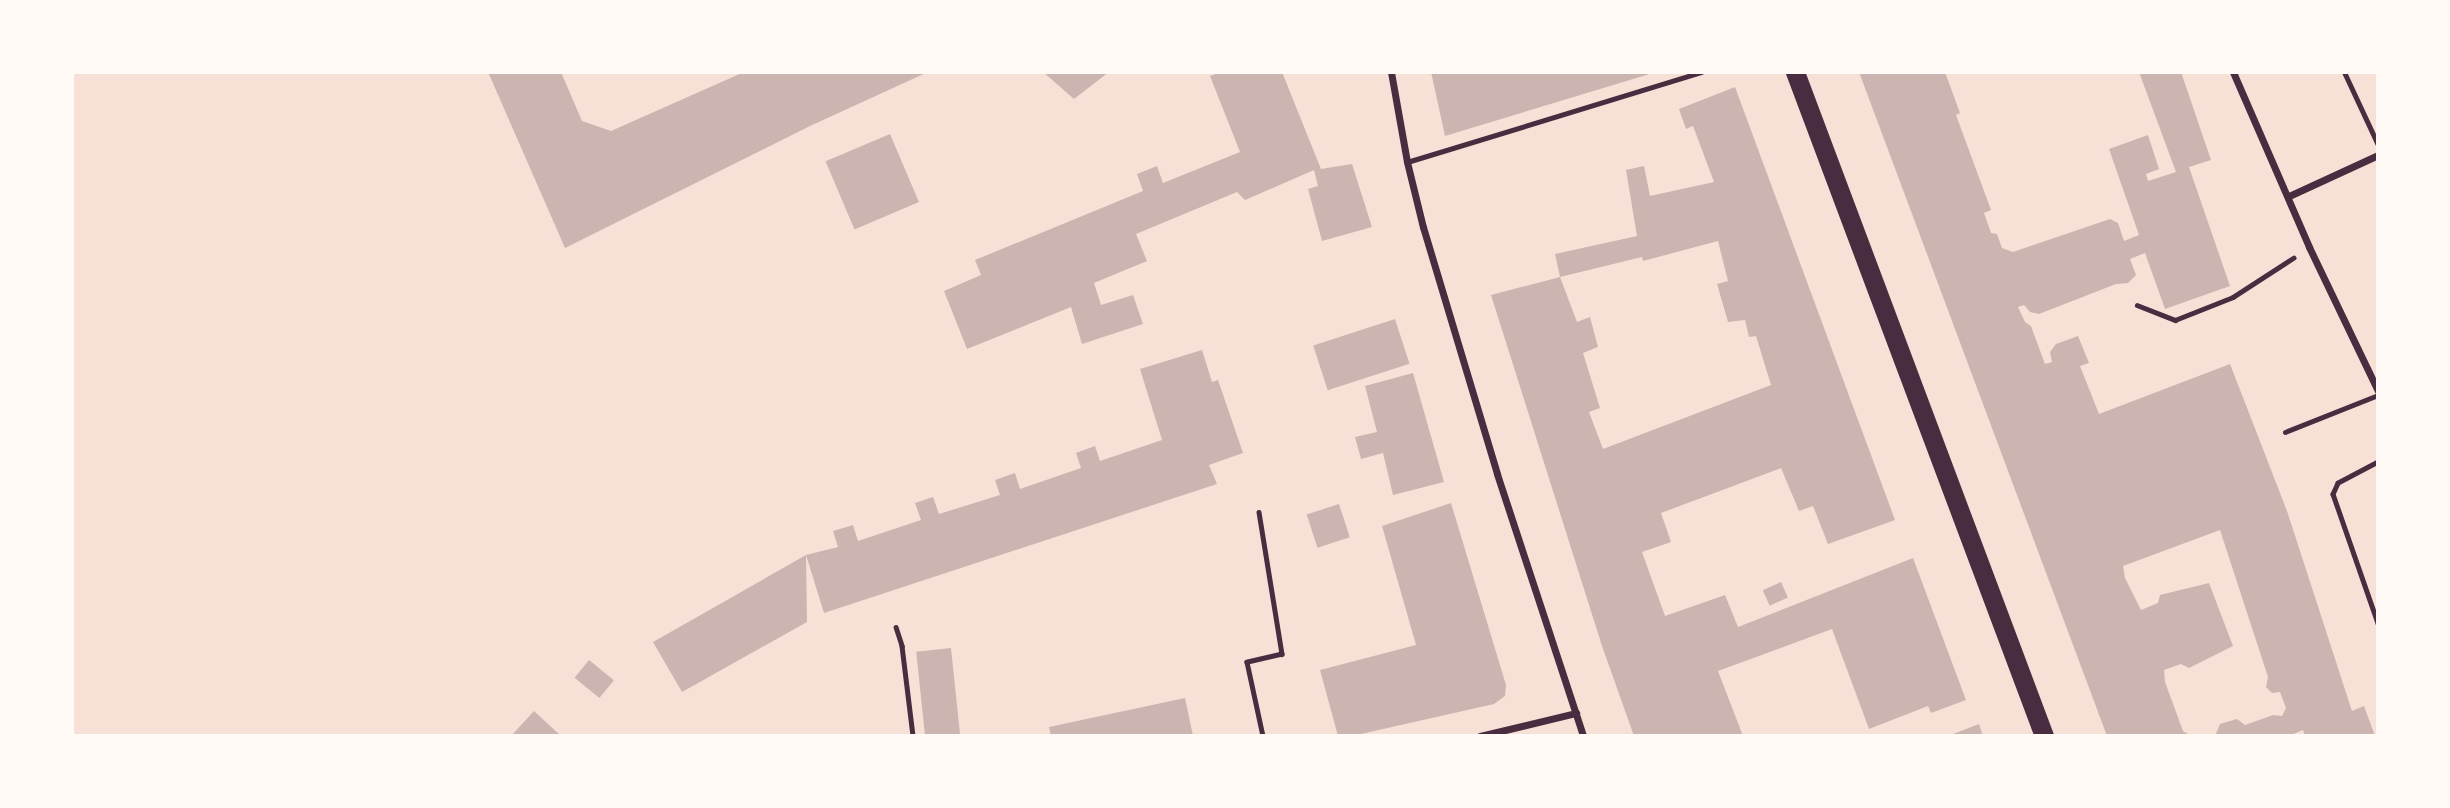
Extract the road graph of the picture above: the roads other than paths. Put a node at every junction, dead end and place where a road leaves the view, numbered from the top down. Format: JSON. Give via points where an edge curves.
{"nodes":[{"id":1,"x":1391,"y":72,"type":"edge"},
{"id":2,"x":1702,"y":72,"type":"edge"},
{"id":3,"x":1795,"y":72,"type":"edge"},
{"id":4,"x":2233,"y":72,"type":"edge"},
{"id":5,"x":2344,"y":72,"type":"edge"},
{"id":6,"x":2378,"y":145,"type":"edge"},
{"id":7,"x":2378,"y":155,"type":"edge"},
{"id":8,"x":1407,"y":162,"type":"junction"},
{"id":9,"x":2289,"y":196,"type":"junction"},
{"id":10,"x":2378,"y":393,"type":"edge"},
{"id":11,"x":2285,"y":432,"type":"dead end"},
{"id":12,"x":1576,"y":713,"type":"junction"},
{"id":13,"x":1480,"y":736,"type":"edge"},
{"id":14,"x":1583,"y":736,"type":"edge"},
{"id":15,"x":2045,"y":736,"type":"edge"}],
"edges":[{"from":1,"to":8,"type":"street"},
{"from":2,"to":8,"type":"lane"},
{"from":3,"to":15,"type":"highway"},
{"from":4,"to":9,"type":"street"},
{"from":5,"to":6,"type":"lane"},
{"from":7,"to":9,"type":"street"},
{"from":8,"to":12,"type":"street","via":[[1493,461]]},
{"from":9,"to":10,"type":"street"},
{"from":10,"to":11,"type":"lane"},
{"from":12,"to":13,"type":"street"},
{"from":12,"to":14,"type":"street"}]}
